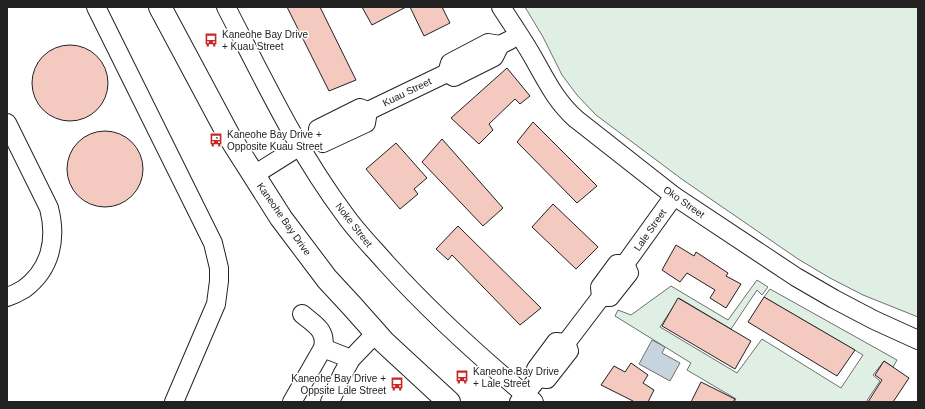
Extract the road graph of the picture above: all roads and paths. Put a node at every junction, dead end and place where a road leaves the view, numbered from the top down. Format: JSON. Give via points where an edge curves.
{"nodes":[{"id":1,"x":96,"y":7,"type":"edge"},
{"id":2,"x":160,"y":7,"type":"edge"},
{"id":3,"x":226,"y":7,"type":"edge"},
{"id":4,"x":501,"y":7,"type":"edge"},
{"id":5,"x":519,"y":34,"type":"junction"},
{"id":6,"x":7,"y":123,"type":"edge"},
{"id":7,"x":300,"y":146,"type":"junction"},
{"id":8,"x":254,"y":175,"type":"junction"},
{"id":9,"x":674,"y":196,"type":"junction"},
{"id":10,"x":7,"y":297,"type":"edge"},
{"id":11,"x":302,"y":314,"type":"dead end"},
{"id":12,"x":376,"y":333,"type":"junction"},
{"id":13,"x":918,"y":340,"type":"edge"},
{"id":14,"x":323,"y":348,"type":"junction"},
{"id":15,"x":351,"y":359,"type":"junction"},
{"id":16,"x":526,"y":400,"type":"edge"},
{"id":17,"x":174,"y":402,"type":"edge"},
{"id":18,"x":292,"y":402,"type":"edge"},
{"id":19,"x":330,"y":402,"type":"edge"},
{"id":20,"x":449,"y":402,"type":"edge"}],
"edges":[{"from":1,"to":17,"type":"lane","via":[[217,255],[219,281],[216,304]]},
{"from":2,"to":8,"type":"main road","name":"Kaneohe Bay Drive"},
{"from":3,"to":7,"type":"lane","name":"Noke Street"},
{"from":4,"to":5,"type":"lane","name":"Oko Street"},
{"from":5,"to":7,"type":"lane","name":"Kuau Street","via":[[500,45],[488,43],[450,63],[447,73],[368,112],[360,108],[318,129],[317,138]]},
{"from":5,"to":9,"type":"lane","name":"Oko Street","via":[[564,108]]},
{"from":6,"to":10,"type":"lane","via":[[49,208],[53,234],[48,259],[37,276],[23,290]]},
{"from":7,"to":8,"type":"lane","name":"Kuau Street"},
{"from":7,"to":16,"type":"lane","name":"Noke Street","via":[[344,215],[385,262],[434,313]]},
{"from":8,"to":12,"type":"main road","name":"Kaneohe Bay Drive","via":[[280,218],[327,279]]},
{"from":9,"to":13,"type":"lane","name":"Oko Street","via":[[796,277],[874,320]]},
{"from":9,"to":16,"type":"lane","name":"Lale Street","via":[[625,264],[617,264],[600,287],[600,297],[566,343],[556,342],[536,369],[538,378]]},
{"from":11,"to":14,"type":"lane","via":[[321,331],[324,339]]},
{"from":12,"to":15,"type":"lane"},
{"from":12,"to":20,"type":"main road","name":"Kaneohe Bay Drive"},
{"from":14,"to":15,"type":"lane"},
{"from":14,"to":18,"type":"lane"},
{"from":15,"to":19,"type":"lane"}]}
